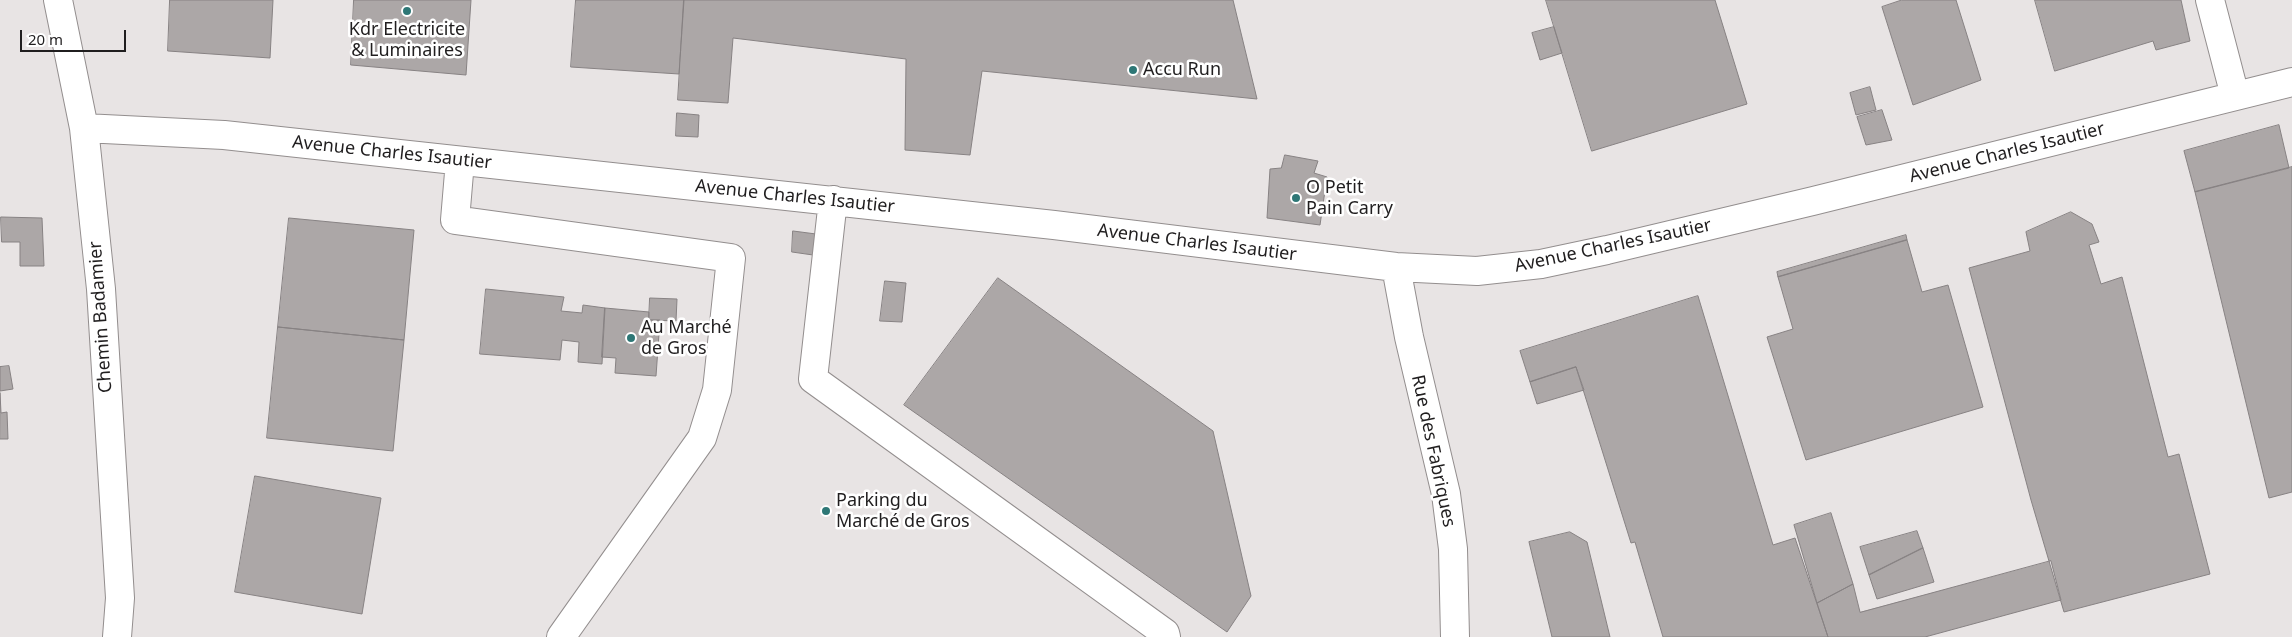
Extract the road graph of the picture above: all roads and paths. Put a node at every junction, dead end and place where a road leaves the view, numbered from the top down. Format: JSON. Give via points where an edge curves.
{"nodes":[{"id":1,"x":58,"y":0,"type":"edge"},
{"id":2,"x":2210,"y":0,"type":"edge"},
{"id":3,"x":2292,"y":82,"type":"edge"},
{"id":4,"x":2235,"y":96,"type":"junction"},
{"id":5,"x":84,"y":128,"type":"junction"},
{"id":6,"x":460,"y":161,"type":"junction"},
{"id":7,"x":833,"y":200,"type":"junction"},
{"id":8,"x":1396,"y":267,"type":"junction"},
{"id":9,"x":117,"y":637,"type":"edge"},
{"id":10,"x":561,"y":637,"type":"edge"},
{"id":11,"x":1166,"y":637,"type":"edge"},
{"id":12,"x":1455,"y":637,"type":"edge"}],
"edges":[{"from":1,"to":5,"type":"street","name":"Chemin Badamier"},
{"from":2,"to":4,"type":"street"},
{"from":3,"to":4,"type":"street","name":"Avenue Charles Isautier"},
{"from":4,"to":8,"type":"street","name":"Avenue Charles Isautier","via":[[1813,201],[1541,264],[1476,271]]},
{"from":5,"to":6,"type":"street","name":"Avenue Charles Isautier","via":[[224,135]]},
{"from":5,"to":9,"type":"street","name":"Chemin Badamier","via":[[101,289],[120,598]]},
{"from":6,"to":7,"type":"street","name":"Avenue Charles Isautier"},
{"from":6,"to":10,"type":"street","via":[[455,220],[731,258],[717,390],[702,438]]},
{"from":7,"to":8,"type":"street","name":"Avenue Charles Isautier"},
{"from":7,"to":11,"type":"street","via":[[813,379],[1165,633]]},
{"from":8,"to":12,"type":"street","name":"Rue des Fabriques","via":[[1446,494],[1453,549]]}]}
